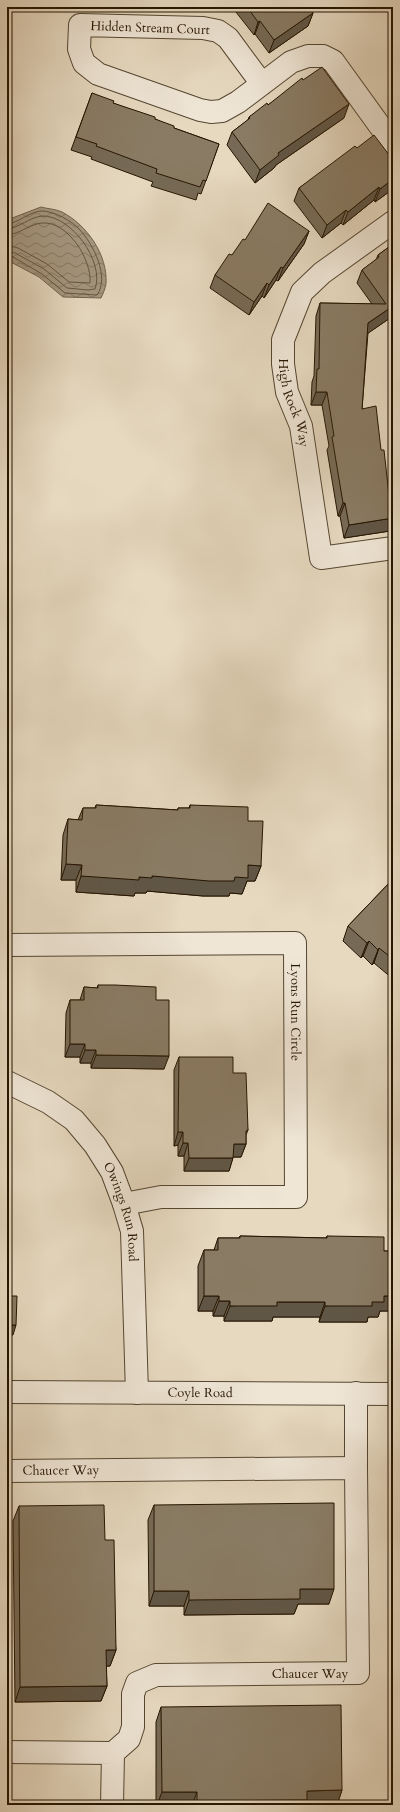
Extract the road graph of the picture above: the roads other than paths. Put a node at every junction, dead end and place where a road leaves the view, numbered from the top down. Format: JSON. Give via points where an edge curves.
{"nodes":[{"id":1,"x":262,"y":84,"type":"junction"},
{"id":2,"x":393,"y":144,"type":"edge"},
{"id":3,"x":393,"y":222,"type":"edge"},
{"id":4,"x":393,"y":548,"type":"edge"},
{"id":5,"x":7,"y":945,"type":"edge"},
{"id":6,"x":7,"y":1082,"type":"edge"},
{"id":7,"x":124,"y":1204,"type":"junction"},
{"id":8,"x":7,"y":1392,"type":"edge"},
{"id":9,"x":137,"y":1393,"type":"junction"},
{"id":10,"x":356,"y":1393,"type":"junction"},
{"id":11,"x":393,"y":1394,"type":"edge"},
{"id":12,"x":356,"y":1468,"type":"junction"},
{"id":13,"x":7,"y":1471,"type":"edge"},
{"id":14,"x":7,"y":1752,"type":"edge"},
{"id":15,"x":113,"y":1753,"type":"junction"},
{"id":16,"x":112,"y":1805,"type":"edge"}],
"edges":[{"from":1,"to":1,"type":"street","name":"Hidden Stream Court","via":[[222,111],[200,110],[98,74],[84,63],[79,49],[80,25],[203,28],[218,31],[228,38]]},
{"from":1,"to":2,"type":"street","name":"Hidden Stream Court","via":[[291,62],[308,56],[323,56],[333,60]]},
{"from":3,"to":4,"type":"street","name":"High Rock Way","via":[[322,273],[302,292],[283,340],[287,392],[301,426],[321,558]]},
{"from":5,"to":7,"type":"street","name":"Lyons Run Circle","via":[[295,943],[296,1197],[161,1197]]},
{"from":6,"to":7,"type":"street","name":"Owings Run Road","via":[[48,1102],[74,1120],[95,1145],[112,1172]]},
{"from":7,"to":9,"type":"street","name":"Owings Run Road","via":[[132,1231]]},
{"from":8,"to":9,"type":"street","name":"Coyle Road"},
{"from":9,"to":10,"type":"street","name":"Coyle Road"},
{"from":10,"to":11,"type":"street","name":"Coyle Road"},
{"from":10,"to":12,"type":"street","name":"Chaucer Way"},
{"from":12,"to":13,"type":"street","name":"Chaucer Way"},
{"from":12,"to":15,"type":"street","name":"Chaucer Way","via":[[358,1673],[152,1676],[137,1684],[133,1694],[133,1727],[129,1739]]},
{"from":14,"to":15,"type":"street"},
{"from":15,"to":16,"type":"street"}]}
